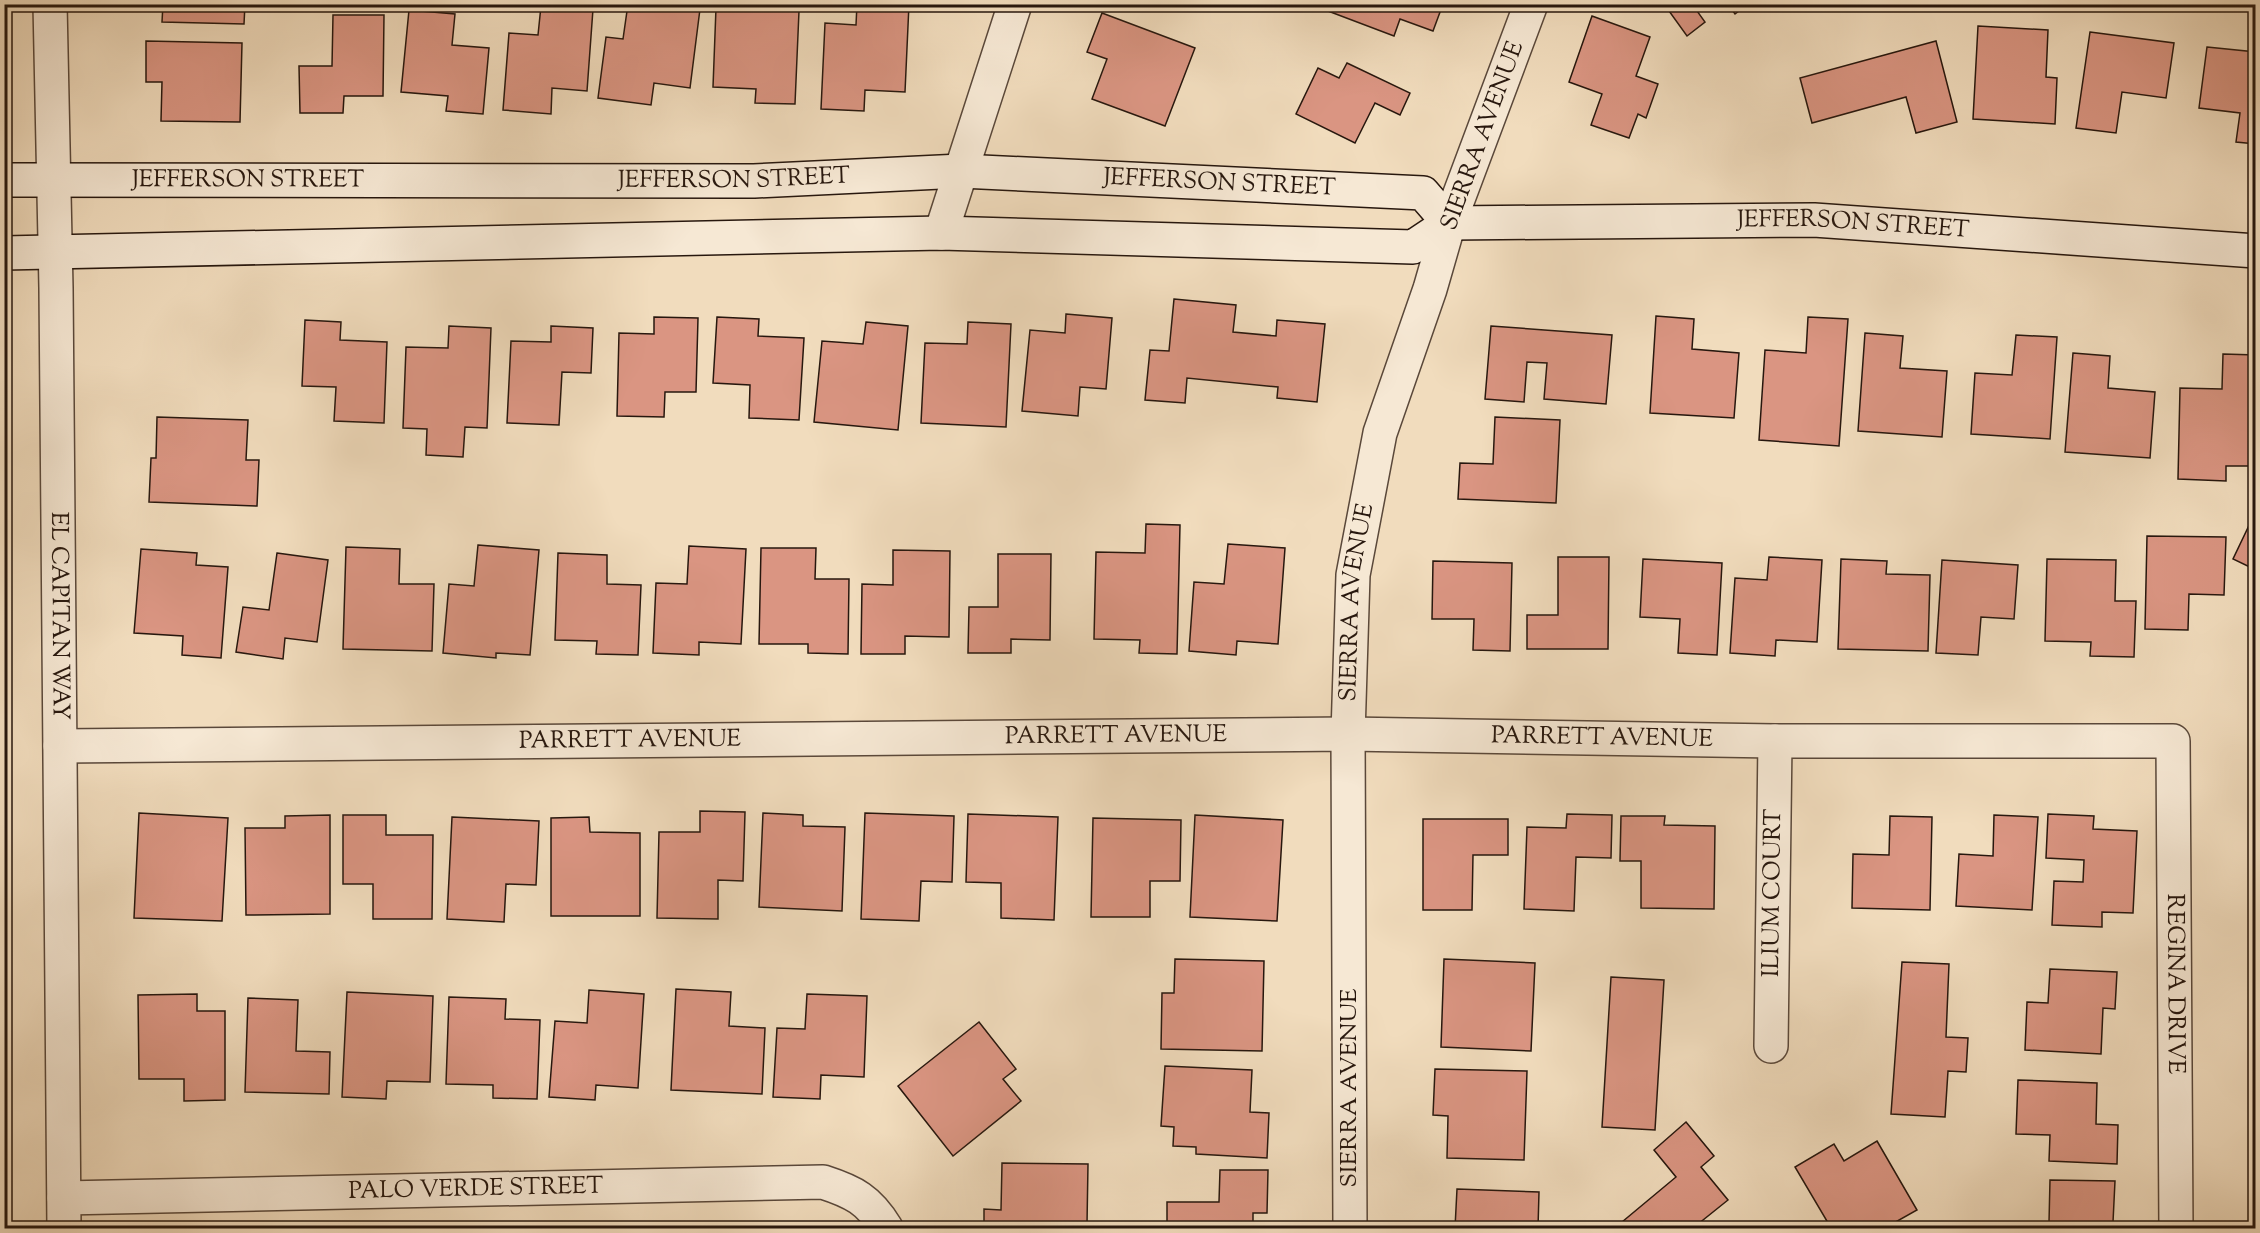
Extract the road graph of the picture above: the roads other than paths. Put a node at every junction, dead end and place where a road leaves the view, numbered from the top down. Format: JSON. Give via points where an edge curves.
{"nodes":[{"id":1,"x":50,"y":4,"type":"edge"},
{"id":2,"x":1015,"y":4,"type":"edge"},
{"id":3,"x":1532,"y":4,"type":"edge"},
{"id":4,"x":961,"y":171,"type":"junction"},
{"id":5,"x":4,"y":180,"type":"edge"},
{"id":6,"x":54,"y":180,"type":"junction"},
{"id":7,"x":1449,"y":224,"type":"junction"},
{"id":8,"x":941,"y":233,"type":"junction"},
{"id":9,"x":2256,"y":251,"type":"edge"},
{"id":10,"x":56,"y":253,"type":"junction"},
{"id":11,"x":4,"y":254,"type":"edge"},
{"id":12,"x":1348,"y":734,"type":"junction"},
{"id":13,"x":1775,"y":741,"type":"junction"},
{"id":14,"x":2173,"y":741,"type":"joint"},
{"id":15,"x":60,"y":746,"type":"junction"},
{"id":16,"x":1771,"y":1046,"type":"dead end"},
{"id":17,"x":64,"y":1214,"type":"edge"},
{"id":18,"x":882,"y":1221,"type":"edge"},
{"id":19,"x":1350,"y":1228,"type":"edge"},
{"id":20,"x":2176,"y":1228,"type":"edge"}],
"edges":[{"from":1,"to":6,"type":"street","name":"EL CAPITAN WAY"},
{"from":2,"to":4,"type":"street"},
{"from":3,"to":7,"type":"street","name":"SIERRA AVENUE"},
{"from":4,"to":6,"type":"street","name":"JEFFERSON STREET","via":[[754,181]]},
{"from":4,"to":7,"type":"street","name":"JEFFERSON STREET","via":[[1423,193]]},
{"from":4,"to":8,"type":"street"},
{"from":5,"to":6,"type":"street","name":"JEFFERSON STREET"},
{"from":6,"to":10,"type":"street","name":"EL CAPITAN WAY"},
{"from":7,"to":8,"type":"street","via":[[1413,248]]},
{"from":7,"to":9,"type":"street","name":"JEFFERSON STREET","via":[[1814,220]]},
{"from":7,"to":12,"type":"street","name":"SIERRA AVENUE","via":[[1380,433],[1366,497],[1353,575]]},
{"from":8,"to":10,"type":"street"},
{"from":10,"to":11,"type":"street"},
{"from":10,"to":15,"type":"street","name":"EL CAPITAN WAY"},
{"from":12,"to":13,"type":"street","name":"PARRETT AVENUE"},
{"from":12,"to":15,"type":"street","name":"PARRETT AVENUE"},
{"from":12,"to":19,"type":"street","name":"SIERRA AVENUE"},
{"from":13,"to":14,"type":"street","name":"PARRETT AVENUE"},
{"from":13,"to":16,"type":"street","name":"ILIUM COURT"},
{"from":14,"to":20,"type":"street","name":"REGINA DRIVE"},
{"from":15,"to":17,"type":"street","name":"EL CAPITAN WAY"},
{"from":17,"to":18,"type":"street","name":"PALO VERDE STREET","via":[[823,1182],[853,1192]]}]}
